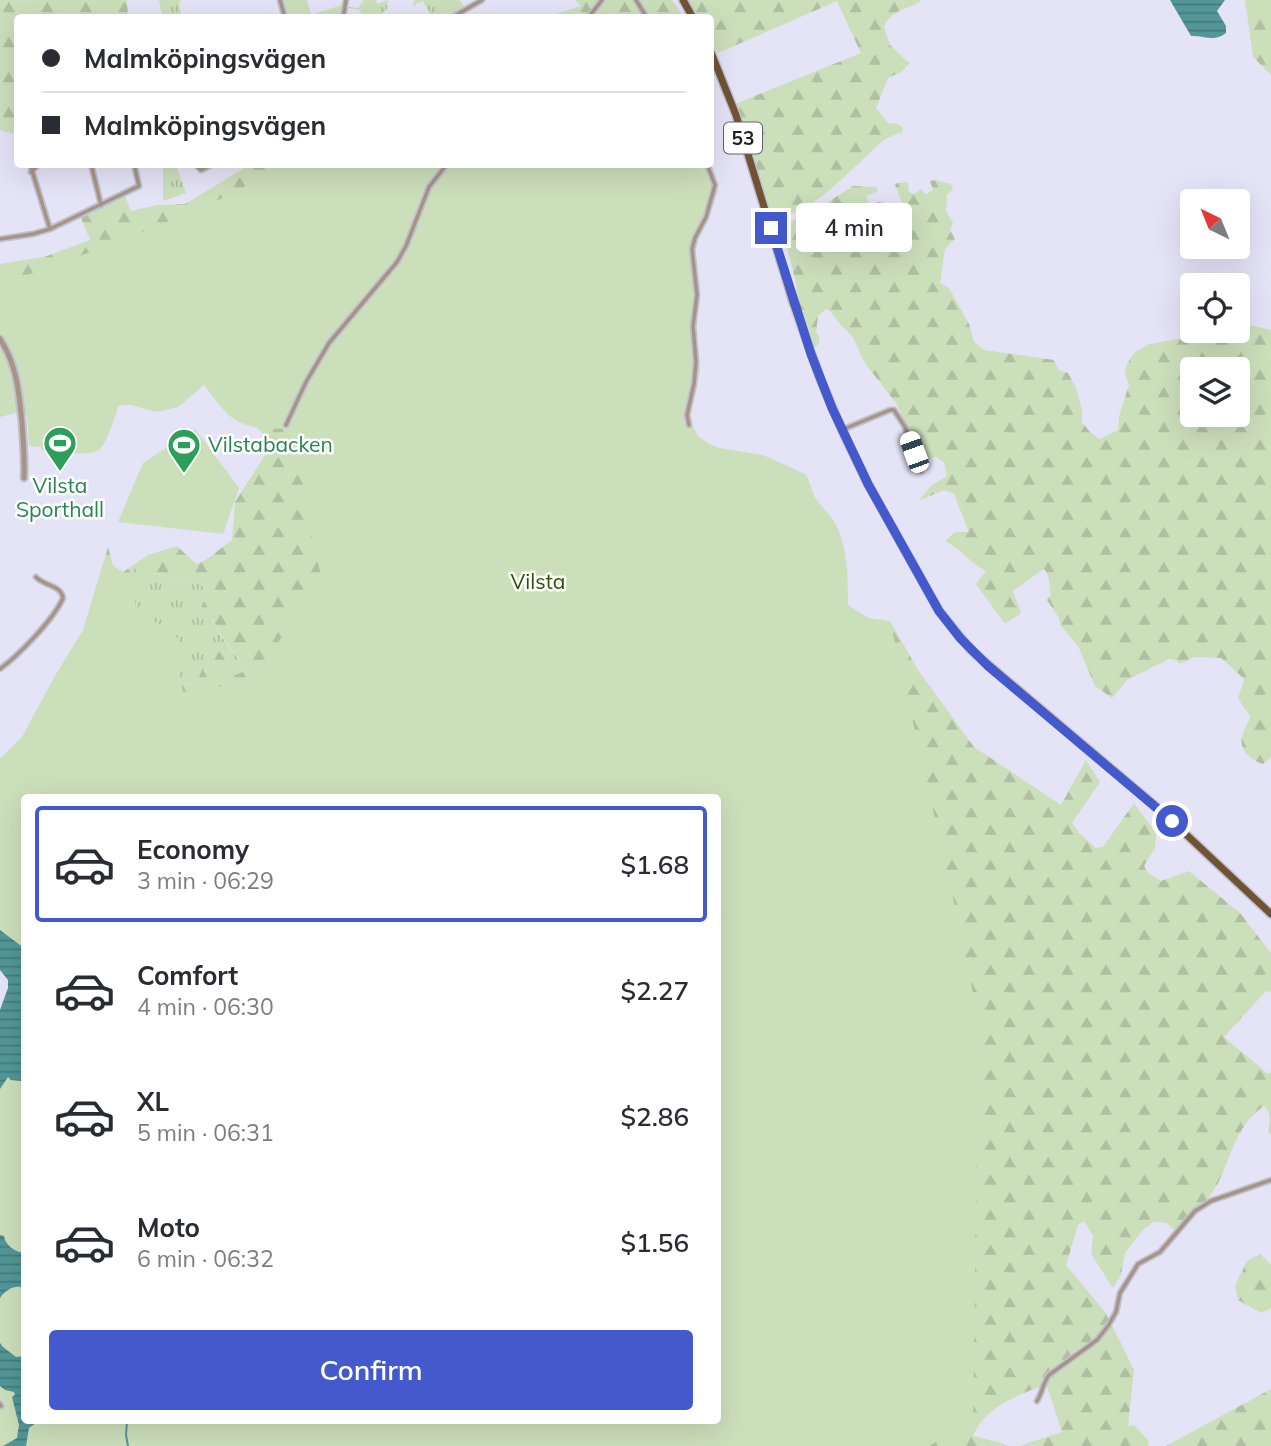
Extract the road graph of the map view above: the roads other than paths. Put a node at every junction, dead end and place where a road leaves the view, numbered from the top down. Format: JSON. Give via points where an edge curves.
{"nodes":[{"id":1,"x":482,"y":0,"type":"edge"},
{"id":2,"x":458,"y":14,"type":"edge"},
{"id":3,"x":714,"y":60,"type":"edge"},
{"id":4,"x":30,"y":168,"type":"edge"},
{"id":5,"x":35,"y":168,"type":"edge"},
{"id":6,"x":92,"y":168,"type":"edge"},
{"id":7,"x":135,"y":168,"type":"edge"},
{"id":8,"x":444,"y":168,"type":"edge"},
{"id":9,"x":709,"y":168,"type":"edge"},
{"id":10,"x":31,"y":172,"type":"junction"},
{"id":11,"x":101,"y":205,"type":"junction"},
{"id":12,"x":50,"y":229,"type":"junction"},
{"id":13,"x":0,"y":239,"type":"edge"},
{"id":14,"x":0,"y":339,"type":"edge"},
{"id":15,"x":286,"y":425,"type":"dead end"},
{"id":16,"x":689,"y":425,"type":"dead end"},
{"id":17,"x":842,"y":430,"type":"junction"},
{"id":18,"x":921,"y":471,"type":"dead end"},
{"id":19,"x":24,"y":478,"type":"dead end"},
{"id":20,"x":36,"y":577,"type":"dead end"},
{"id":21,"x":0,"y":669,"type":"edge"},
{"id":22,"x":1271,"y":914,"type":"edge"},
{"id":23,"x":1271,"y":1180,"type":"edge"},
{"id":24,"x":1037,"y":1401,"type":"dead end"}],
"edges":[{"from":1,"to":2,"type":"street"},
{"from":3,"to":17,"type":"main road","number":"53","via":[[736,115],[801,327]]},
{"from":4,"to":10,"type":"street"},
{"from":5,"to":10,"type":"street"},
{"from":6,"to":11,"type":"street"},
{"from":7,"to":11,"type":"street","via":[[139,186]]},
{"from":8,"to":15,"type":"street","via":[[427,191],[397,262],[329,344]]},
{"from":9,"to":16,"type":"street","via":[[715,188],[692,249],[696,362]]},
{"from":10,"to":12,"type":"street"},
{"from":11,"to":12,"type":"street"},
{"from":12,"to":13,"type":"street"},
{"from":14,"to":19,"type":"street","via":[[17,377]]},
{"from":17,"to":18,"type":"street","via":[[894,410]]},
{"from":17,"to":22,"type":"main road","number":"53","via":[[924,587],[960,638],[1160,809]]},
{"from":20,"to":21,"type":"street","via":[[59,589],[63,598],[43,627]]},
{"from":23,"to":24,"type":"street","via":[[1199,1208],[1160,1252],[1141,1261],[1102,1334],[1046,1379]]}]}
